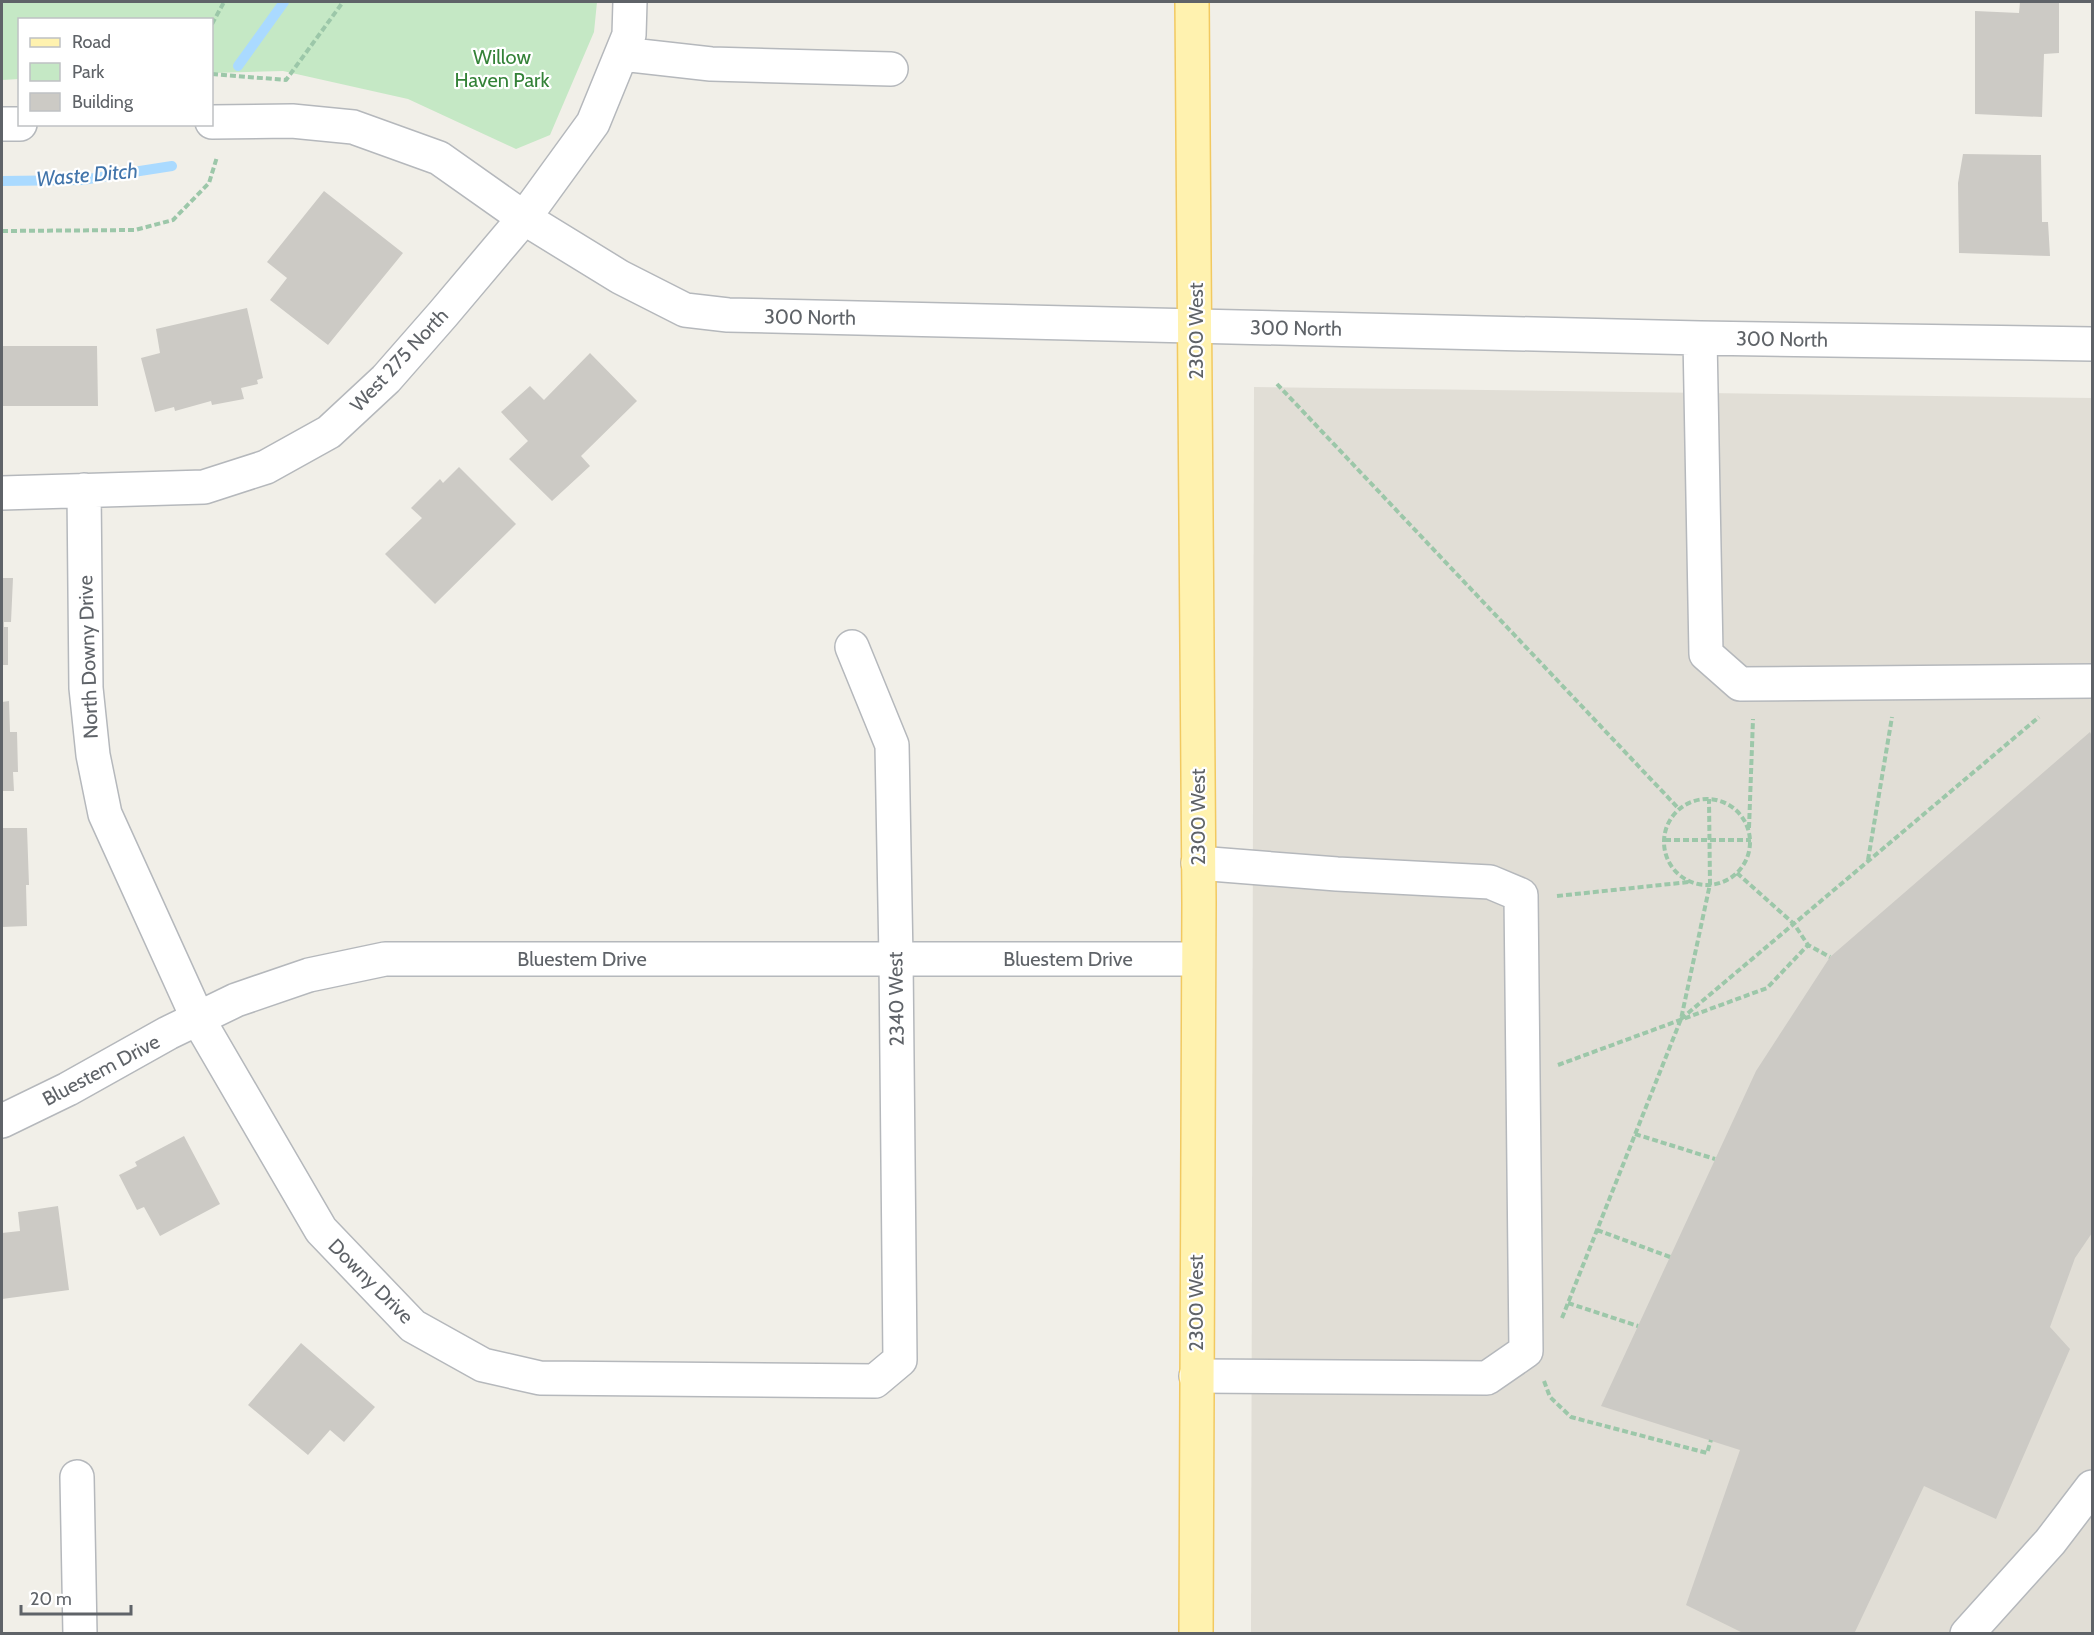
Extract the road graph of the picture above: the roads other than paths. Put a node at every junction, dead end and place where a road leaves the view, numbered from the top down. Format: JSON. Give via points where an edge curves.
{"nodes":[{"id":1,"x":630,"y":2,"type":"edge"},
{"id":2,"x":1192,"y":2,"type":"edge"},
{"id":3,"x":622,"y":54,"type":"junction"},
{"id":4,"x":891,"y":69,"type":"dead end"},
{"id":5,"x":2,"y":124,"type":"edge"},
{"id":6,"x":18,"y":124,"type":"edge"},
{"id":7,"x":215,"y":138,"type":"edge"},
{"id":8,"x":524,"y":218,"type":"junction"},
{"id":9,"x":1194,"y":325,"type":"junction"},
{"id":10,"x":1700,"y":338,"type":"junction"},
{"id":11,"x":2092,"y":344,"type":"edge"},
{"id":12,"x":84,"y":490,"type":"junction"},
{"id":13,"x":2,"y":493,"type":"edge"},
{"id":14,"x":852,"y":647,"type":"dead end"},
{"id":15,"x":2092,"y":681,"type":"edge"},
{"id":16,"x":1198,"y":863,"type":"junction"},
{"id":17,"x":896,"y":959,"type":"junction"},
{"id":18,"x":1198,"y":959,"type":"junction"},
{"id":19,"x":198,"y":1019,"type":"junction"},
{"id":20,"x":2,"y":1121,"type":"edge"},
{"id":21,"x":900,"y":1360,"type":"joint"},
{"id":22,"x":1196,"y":1376,"type":"junction"},
{"id":23,"x":76,"y":1477,"type":"dead end"},
{"id":24,"x":2092,"y":1487,"type":"edge"},
{"id":25,"x":80,"y":1634,"type":"edge"},
{"id":26,"x":1196,"y":1634,"type":"edge"},
{"id":27,"x":1968,"y":1634,"type":"edge"}],
"edges":[{"from":1,"to":3,"type":"street","name":"West 275 North","via":[[628,35]]},
{"from":2,"to":9,"type":"main road","name":"2300 West"},
{"from":3,"to":4,"type":"street","via":[[711,64]]},
{"from":3,"to":8,"type":"street","name":"West 275 North","via":[[593,123]]},
{"from":5,"to":6,"type":"street"},
{"from":7,"to":8,"type":"street","name":"300 North","via":[[292,121],[353,127],[439,158]]},
{"from":8,"to":9,"type":"street","name":"300 North","via":[[620,277],[685,310],[728,315]]},
{"from":8,"to":12,"type":"street","name":"West 275 North","via":[[386,379],[329,432],[266,467],[204,487]]},
{"from":9,"to":10,"type":"street","name":"300 North"},
{"from":9,"to":16,"type":"main road","name":"2300 West"},
{"from":10,"to":11,"type":"street","name":"300 North"},
{"from":10,"to":15,"type":"street","via":[[1706,654],[1740,684]]},
{"from":12,"to":13,"type":"street","name":"West 275 North"},
{"from":12,"to":19,"type":"street","name":"North Downy Drive","via":[[86,688],[93,755],[105,814]]},
{"from":14,"to":17,"type":"street","name":"2340 West","via":[[891,745]]},
{"from":16,"to":18,"type":"main road","name":"2300 West"},
{"from":16,"to":22,"type":"street","via":[[1490,882],[1521,895],[1527,1351],[1487,1378]]},
{"from":17,"to":18,"type":"street","name":"Bluestem Drive"},
{"from":17,"to":19,"type":"street","name":"Bluestem Drive","via":[[385,959],[309,975],[236,1000]]},
{"from":17,"to":21,"type":"street","name":"2340 West"},
{"from":18,"to":22,"type":"main road","name":"2300 West"},
{"from":19,"to":20,"type":"street","name":"Bluestem Drive"},
{"from":19,"to":21,"type":"street","name":"Downy Drive","via":[[321,1230],[413,1326],[483,1365],[540,1378],[875,1381]]},
{"from":22,"to":26,"type":"main road","name":"2300 West"},
{"from":23,"to":25,"type":"street"},
{"from":24,"to":27,"type":"street","via":[[2050,1542]]}]}
